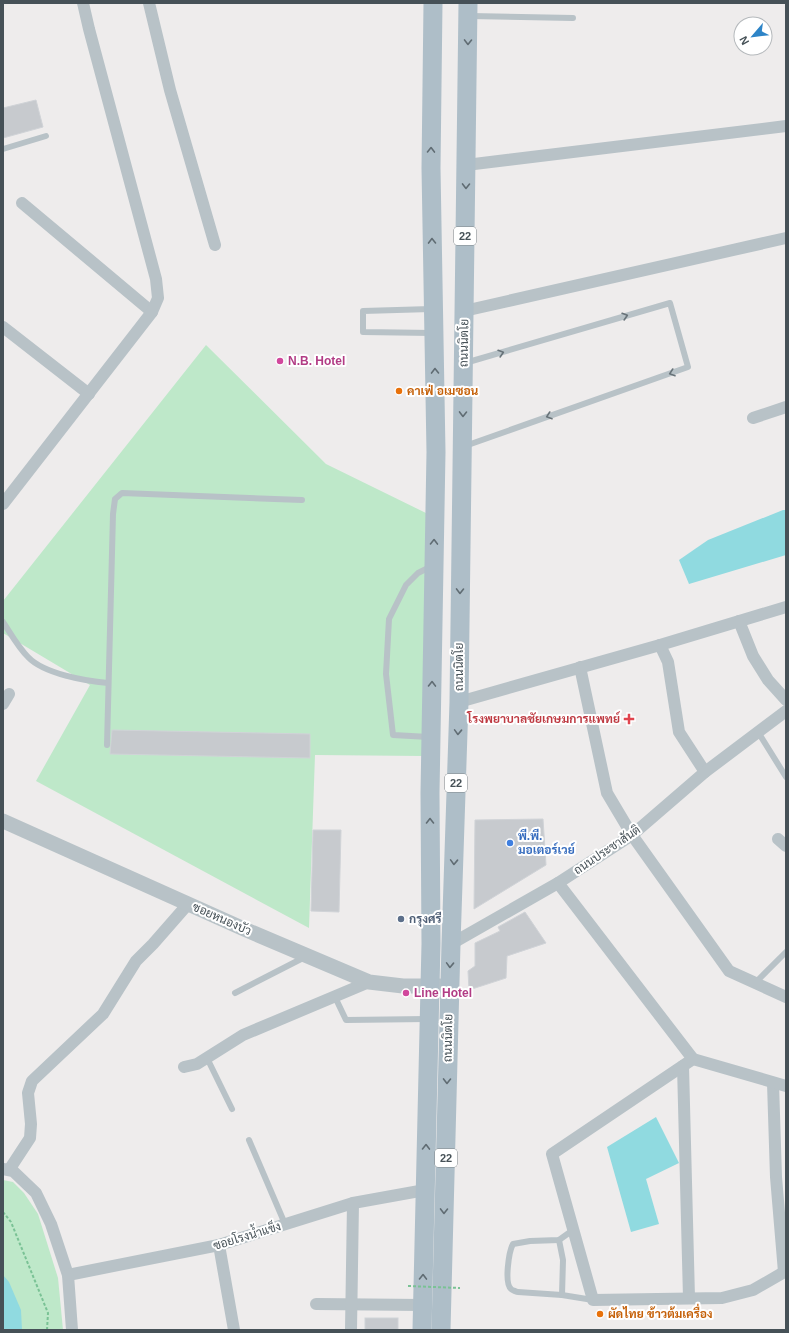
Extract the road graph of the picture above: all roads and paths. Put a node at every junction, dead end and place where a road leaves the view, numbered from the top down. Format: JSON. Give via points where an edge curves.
{"nodes":[{"id":1,"x":83,"y":3,"type":"edge"},
{"id":2,"x":149,"y":3,"type":"edge"},
{"id":3,"x":433,"y":3,"type":"edge"},
{"id":4,"x":468,"y":9,"type":"edge"},
{"id":5,"x":573,"y":18,"type":"dead end"},
{"id":6,"x":786,"y":126,"type":"edge"},
{"id":7,"x":46,"y":136,"type":"dead end"},
{"id":8,"x":3,"y":149,"type":"edge"},
{"id":9,"x":466,"y":165,"type":"junction"},
{"id":10,"x":22,"y":203,"type":"dead end"},
{"id":11,"x":786,"y":238,"type":"edge"},
{"id":12,"x":215,"y":246,"type":"dead end"},
{"id":13,"x":434,"y":309,"type":"junction"},
{"id":14,"x":464,"y":311,"type":"junction"},
{"id":15,"x":152,"y":312,"type":"junction"},
{"id":16,"x":3,"y":327,"type":"edge"},
{"id":17,"x":434,"y":333,"type":"junction"},
{"id":18,"x":463,"y":364,"type":"junction"},
{"id":19,"x":89,"y":394,"type":"junction"},
{"id":20,"x":786,"y":407,"type":"edge"},
{"id":21,"x":753,"y":418,"type":"dead end"},
{"id":22,"x":462,"y":447,"type":"junction"},
{"id":23,"x":302,"y":500,"type":"dead end"},
{"id":24,"x":3,"y":504,"type":"edge"},
{"id":25,"x":433,"y":565,"type":"junction"},
{"id":26,"x":786,"y":607,"type":"edge"},
{"id":27,"x":739,"y":621,"type":"junction"},
{"id":28,"x":3,"y":622,"type":"edge"},
{"id":29,"x":433,"y":623,"type":"junction"},
{"id":30,"x":460,"y":623,"type":"junction"},
{"id":31,"x":660,"y":645,"type":"junction"},
{"id":32,"x":580,"y":667,"type":"junction"},
{"id":33,"x":108,"y":683,"type":"junction"},
{"id":34,"x":786,"y":700,"type":"edge"},
{"id":35,"x":459,"y":702,"type":"junction"},
{"id":36,"x":786,"y":711,"type":"edge"},
{"id":37,"x":758,"y":732,"type":"junction"},
{"id":38,"x":431,"y":737,"type":"junction"},
{"id":39,"x":107,"y":745,"type":"dead end"},
{"id":40,"x":705,"y":772,"type":"junction"},
{"id":41,"x":786,"y":777,"type":"edge"},
{"id":42,"x":3,"y":821,"type":"edge"},
{"id":43,"x":632,"y":835,"type":"junction"},
{"id":44,"x":558,"y":883,"type":"junction"},
{"id":45,"x":188,"y":904,"type":"junction"},
{"id":46,"x":431,"y":944,"type":"junction"},
{"id":47,"x":451,"y":944,"type":"junction"},
{"id":48,"x":786,"y":952,"type":"edge"},
{"id":49,"x":306,"y":956,"type":"junction"},
{"id":50,"x":369,"y":982,"type":"junction"},
{"id":51,"x":755,"y":983,"type":"junction"},
{"id":52,"x":429,"y":986,"type":"junction"},
{"id":53,"x":450,"y":986,"type":"junction"},
{"id":54,"x":235,"y":993,"type":"dead end"},
{"id":55,"x":335,"y":997,"type":"junction"},
{"id":56,"x":786,"y":997,"type":"edge"},
{"id":57,"x":428,"y":1018,"type":"junction"},
{"id":58,"x":207,"y":1058,"type":"junction"},
{"id":59,"x":693,"y":1058,"type":"junction"},
{"id":60,"x":683,"y":1066,"type":"junction"},
{"id":61,"x":184,"y":1067,"type":"dead end"},
{"id":62,"x":773,"y":1083,"type":"junction"},
{"id":63,"x":786,"y":1086,"type":"edge"},
{"id":64,"x":232,"y":1109,"type":"dead end"},
{"id":65,"x":249,"y":1140,"type":"dead end"},
{"id":66,"x":6,"y":1170,"type":"edge"},
{"id":67,"x":425,"y":1190,"type":"junction"},
{"id":68,"x":353,"y":1203,"type":"junction"},
{"id":69,"x":3,"y":1212,"type":"edge"},
{"id":70,"x":285,"y":1224,"type":"junction"},
{"id":71,"x":573,"y":1230,"type":"junction"},
{"id":72,"x":559,"y":1240,"type":"junction"},
{"id":73,"x":219,"y":1245,"type":"junction"},
{"id":74,"x":785,"y":1271,"type":"edge"},
{"id":75,"x":68,"y":1275,"type":"junction"},
{"id":76,"x":408,"y":1286,"type":"dead end"},
{"id":77,"x":460,"y":1288,"type":"dead end"},
{"id":78,"x":562,"y":1295,"type":"junction"},
{"id":79,"x":690,"y":1298,"type":"junction"},
{"id":80,"x":592,"y":1300,"type":"junction"},
{"id":81,"x":316,"y":1304,"type":"dead end"},
{"id":82,"x":351,"y":1305,"type":"junction"},
{"id":83,"x":422,"y":1305,"type":"junction"},
{"id":84,"x":47,"y":1330,"type":"edge"},
{"id":85,"x":72,"y":1330,"type":"edge"},
{"id":86,"x":234,"y":1330,"type":"edge"},
{"id":87,"x":350,"y":1330,"type":"edge"},
{"id":88,"x":422,"y":1330,"type":"edge"},
{"id":89,"x":441,"y":1330,"type":"edge"}],
"edges":[{"from":1,"to":15,"type":"street","via":[[156,279],[158,298]]},
{"from":2,"to":12,"type":"street","via":[[170,90]]},
{"from":13,"to":3,"type":"main road","name":"ถนนนิตโย","number":"22","one_way":true,"via":[[431,175]]},
{"from":4,"to":5,"type":"lane","via":[[521,16]]},
{"from":4,"to":9,"type":"main road","name":"ถนนนิตโย","number":"22","one_way":true},
{"from":6,"to":9,"type":"street"},
{"from":7,"to":8,"type":"lane"},
{"from":9,"to":14,"type":"main road","name":"ถนนนิตโย","number":"22","one_way":true},
{"from":10,"to":15,"type":"street"},
{"from":11,"to":14,"type":"street"},
{"from":13,"to":17,"type":"main road","name":"ถนนนิตโย","number":"22"},
{"from":13,"to":17,"type":"lane","via":[[363,311],[363,332]]},
{"from":14,"to":18,"type":"main road","name":"ถนนนิตโย","number":"22"},
{"from":15,"to":19,"type":"street"},
{"from":16,"to":19,"type":"street"},
{"from":25,"to":17,"type":"main road","name":"ถนนนิตโย","number":"22","one_way":true,"via":[[436,452]]},
{"from":18,"to":22,"type":"main road","name":"ถนนนิตโย","number":"22","one_way":true},
{"from":18,"to":22,"type":"lane","one_way":true,"via":[[670,303],[688,367]]},
{"from":19,"to":24,"type":"street"},
{"from":20,"to":21,"type":"street"},
{"from":22,"to":30,"type":"main road","name":"ถนนนิตโย","number":"22","one_way":true},
{"from":23,"to":33,"type":"lane","via":[[122,493],[118,495],[113,514]]},
{"from":25,"to":29,"type":"main road","name":"ถนนนิตโย","number":"22"},
{"from":25,"to":38,"type":"lane","via":[[418,573],[406,585],[389,619],[386,674],[393,735]]},
{"from":26,"to":27,"type":"street"},
{"from":27,"to":31,"type":"street"},
{"from":27,"to":34,"type":"street","via":[[753,656],[768,680]]},
{"from":28,"to":33,"type":"lane","via":[[20,648],[44,668],[68,676]]},
{"from":29,"to":30,"type":"main road"},
{"from":38,"to":29,"type":"main road","name":"ถนนนิตโย","number":"22","one_way":true},
{"from":30,"to":35,"type":"main road","name":"ถนนนิตโย","number":"22"},
{"from":31,"to":32,"type":"street"},
{"from":31,"to":40,"type":"street","via":[[668,662],[679,732]]},
{"from":32,"to":35,"type":"street"},
{"from":32,"to":43,"type":"street","via":[[607,793]]},
{"from":33,"to":39,"type":"lane"},
{"from":35,"to":47,"type":"main road","name":"ถนนนิตโย","number":"22","one_way":true},
{"from":36,"to":37,"type":"street","name":"ถนนประชาสันติ"},
{"from":37,"to":40,"type":"street","name":"ถนนประชาสันติ"},
{"from":37,"to":41,"type":"lane"},
{"from":46,"to":38,"type":"main road","name":"ถนนนิตโย","number":"22","one_way":true},
{"from":40,"to":43,"type":"street","name":"ถนนประชาสันติ"},
{"from":42,"to":45,"type":"street","name":"ซอยหนองบัว"},
{"from":43,"to":44,"type":"street","name":"ถนนประชาสันติ"},
{"from":43,"to":51,"type":"street","via":[[729,971]]},
{"from":44,"to":47,"type":"street","name":"ถนนประชาสันติ"},
{"from":44,"to":59,"type":"street"},
{"from":45,"to":49,"type":"street","name":"ซอยหนองบัว"},
{"from":45,"to":66,"type":"street","via":[[136,961],[102,1014],[32,1081],[28,1093],[30,1138]]},
{"from":46,"to":47,"type":"main road","name":"ถนนประชาสันติ"},
{"from":46,"to":52,"type":"main road","name":"ถนนนิตโย","number":"22"},
{"from":47,"to":53,"type":"main road","name":"ถนนนิตโย","number":"22","one_way":true},
{"from":48,"to":51,"type":"lane"},
{"from":49,"to":50,"type":"street","name":"ซอยหนองบัว"},
{"from":49,"to":54,"type":"lane"},
{"from":50,"to":52,"type":"street","name":"ซอยหนองบัว"},
{"from":50,"to":55,"type":"street"},
{"from":51,"to":56,"type":"street"},
{"from":52,"to":53,"type":"street","name":"ซอยหนองบัว"},
{"from":52,"to":57,"type":"main road","name":"ถนนนิตโย","number":"22"},
{"from":53,"to":89,"type":"main road","name":"ถนนนิตโย","number":"22","one_way":true},
{"from":55,"to":57,"type":"lane","via":[[346,1020]]},
{"from":55,"to":58,"type":"street","via":[[243,1035]]},
{"from":67,"to":57,"type":"main road","name":"ถนนนิตโย","number":"22","one_way":true},
{"from":58,"to":61,"type":"street"},
{"from":58,"to":64,"type":"lane"},
{"from":59,"to":60,"type":"street"},
{"from":59,"to":62,"type":"street"},
{"from":60,"to":71,"type":"street","via":[[552,1154]]},
{"from":60,"to":79,"type":"street"},
{"from":62,"to":63,"type":"street"},
{"from":62,"to":74,"type":"street","via":[[776,1177]]},
{"from":65,"to":70,"type":"lane"},
{"from":66,"to":75,"type":"street","via":[[13,1171],[36,1193],[51,1224]]},
{"from":67,"to":68,"type":"street","name":"ซอยโรงน้ำแข็ง"},
{"from":83,"to":67,"type":"main road","name":"ถนนนิตโย","number":"22","one_way":true},
{"from":68,"to":70,"type":"street","name":"ซอยโรงน้ำแข็ง"},
{"from":68,"to":82,"type":"street"},
{"from":69,"to":84,"type":"path","via":[[11,1222],[48,1313]]},
{"from":70,"to":73,"type":"street","name":"ซอยโรงน้ำแข็ง"},
{"from":71,"to":72,"type":"lane"},
{"from":71,"to":80,"type":"street"},
{"from":72,"to":78,"type":"lane","via":[[563,1260]]},
{"from":72,"to":78,"type":"lane","via":[[513,1244],[510,1249],[508,1277],[512,1290],[518,1292]]},
{"from":73,"to":75,"type":"street","name":"ซอยโรงน้ำแข็ง"},
{"from":73,"to":86,"type":"street"},
{"from":74,"to":79,"type":"street","via":[[753,1290],[722,1298]]},
{"from":75,"to":85,"type":"street"},
{"from":76,"to":77,"type":"path","bridge":true},
{"from":78,"to":80,"type":"lane"},
{"from":79,"to":80,"type":"street"},
{"from":81,"to":82,"type":"street"},
{"from":82,"to":83,"type":"street"},
{"from":82,"to":87,"type":"street"},
{"from":83,"to":88,"type":"main road","name":"ถนนนิตโย","number":"22"}]}
